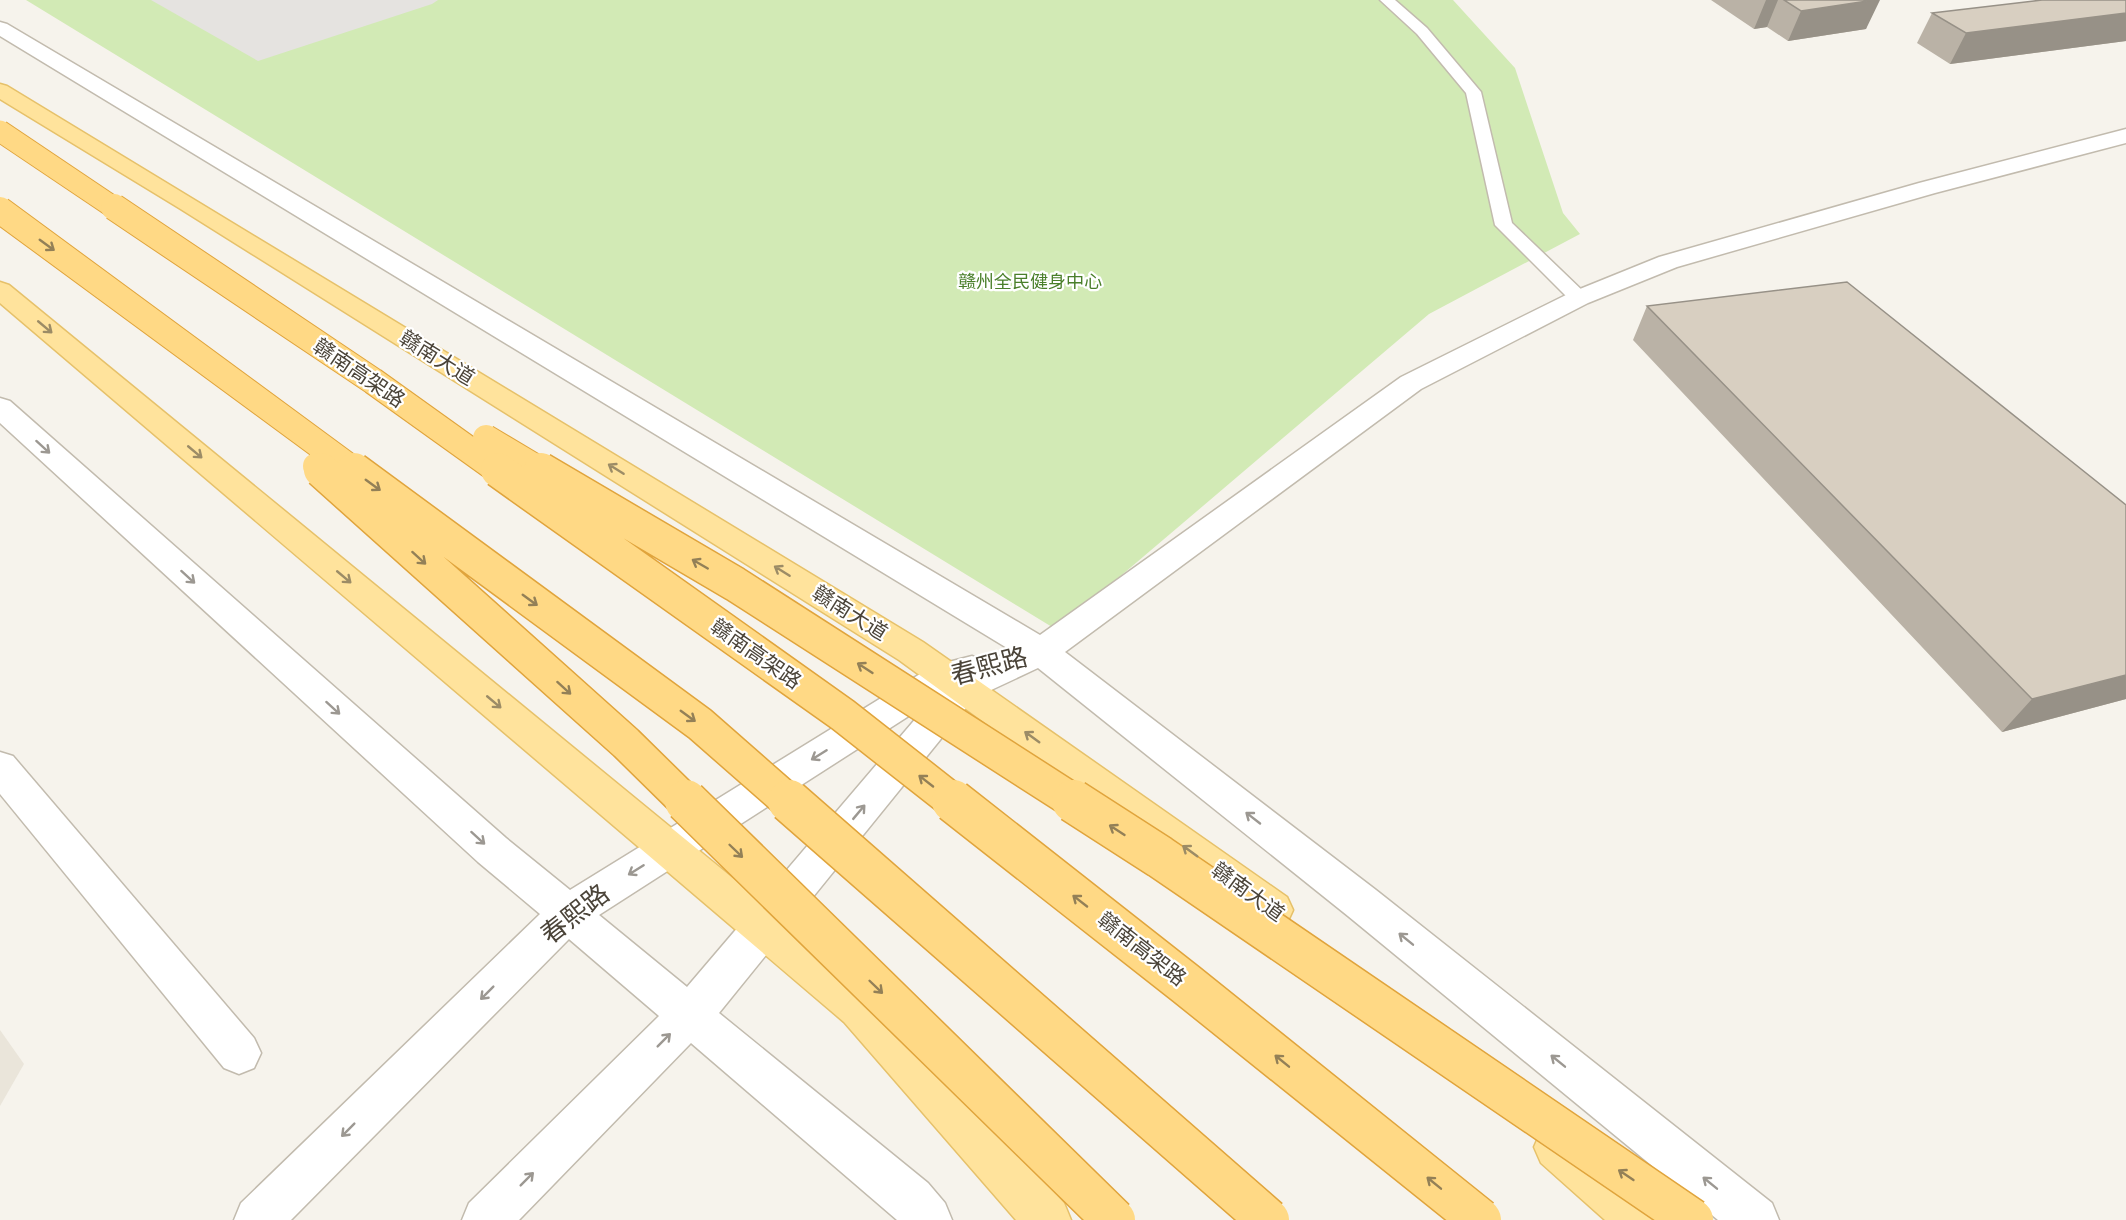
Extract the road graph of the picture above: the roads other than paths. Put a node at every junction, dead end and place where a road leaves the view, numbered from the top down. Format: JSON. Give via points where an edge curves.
{"nodes":[{"id":1,"x":1387,"y":0,"type":"edge"},
{"id":2,"x":0,"y":28,"type":"edge"},
{"id":3,"x":0,"y":90,"type":"edge"},
{"id":4,"x":0,"y":132,"type":"edge"},
{"id":5,"x":2126,"y":136,"type":"edge"},
{"id":6,"x":0,"y":210,"type":"edge"},
{"id":7,"x":0,"y":290,"type":"edge"},
{"id":8,"x":1579,"y":298,"type":"junction"},
{"id":9,"x":254,"y":302,"type":"junction"},
{"id":10,"x":172,"y":337,"type":"junction"},
{"id":11,"x":0,"y":407,"type":"edge"},
{"id":12,"x":1041,"y":652,"type":"junction"},
{"id":13,"x":954,"y":681,"type":"junction"},
{"id":14,"x":0,"y":767,"type":"edge"},
{"id":15,"x":669,"y":849,"type":"junction"},
{"id":16,"x":568,"y":913,"type":"junction"},
{"id":17,"x":763,"y":927,"type":"junction"},
{"id":18,"x":690,"y":1015,"type":"junction"},
{"id":19,"x":239,"y":1053,"type":"dead end"},
{"id":20,"x":258,"y":1220,"type":"edge"},
{"id":21,"x":486,"y":1220,"type":"edge"},
{"id":22,"x":928,"y":1220,"type":"edge"},
{"id":23,"x":1047,"y":1220,"type":"edge"},
{"id":24,"x":1114,"y":1220,"type":"edge"},
{"id":25,"x":1268,"y":1220,"type":"edge"},
{"id":26,"x":1480,"y":1220,"type":"edge"},
{"id":27,"x":1641,"y":1220,"type":"edge"},
{"id":28,"x":1692,"y":1220,"type":"edge"},
{"id":29,"x":1755,"y":1220,"type":"edge"}],
"edges":[{"from":1,"to":8,"type":"lane","via":[[1422,31],[1473,92],[1504,225]]},
{"from":2,"to":12,"type":"street"},
{"from":13,"to":3,"type":"main road","name":"赣南大道","one_way":true},
{"from":4,"to":9,"type":"highway","name":"赣南高架路","bridge":true},
{"from":5,"to":8,"type":"street","name":"春熙路","via":[[1668,262]]},
{"from":6,"to":10,"type":"highway","one_way":true,"bridge":true},
{"from":7,"to":15,"type":"main road","one_way":true},
{"from":8,"to":12,"type":"street","name":"春熙路","via":[[1411,383]]},
{"from":26,"to":9,"type":"highway","name":"赣南高架路","one_way":true,"bridge":true,"via":[[843,715],[373,381]]},
{"from":28,"to":9,"type":"highway","one_way":true,"bridge":true,"via":[[1160,857],[735,584]]},
{"from":10,"to":24,"type":"highway","one_way":true,"bridge":true,"via":[[626,743]]},
{"from":10,"to":25,"type":"highway","one_way":true,"bridge":true,"via":[[700,724]]},
{"from":11,"to":16,"type":"street","one_way":true,"via":[[492,850]]},
{"from":12,"to":13,"type":"street","name":"春熙路"},
{"from":29,"to":12,"type":"street","one_way":true,"via":[[1362,903]]},
{"from":13,"to":15,"type":"street","name":"春熙路","one_way":true},
{"from":17,"to":13,"type":"street","name":"春熙路","one_way":true},
{"from":27,"to":13,"type":"main road","name":"赣南大道","one_way":true,"via":[[1324,946]]},
{"from":14,"to":19,"type":"street"},
{"from":15,"to":16,"type":"street","name":"春熙路","one_way":true},
{"from":15,"to":17,"type":"main road"},
{"from":16,"to":18,"type":"street"},
{"from":16,"to":20,"type":"street","name":"春熙路","one_way":true},
{"from":17,"to":18,"type":"street","name":"春熙路"},
{"from":17,"to":23,"type":"main road","via":[[859,1008]]},
{"from":21,"to":18,"type":"street","name":"春熙路","one_way":true},
{"from":18,"to":22,"type":"street","via":[[911,1200]]}]}
